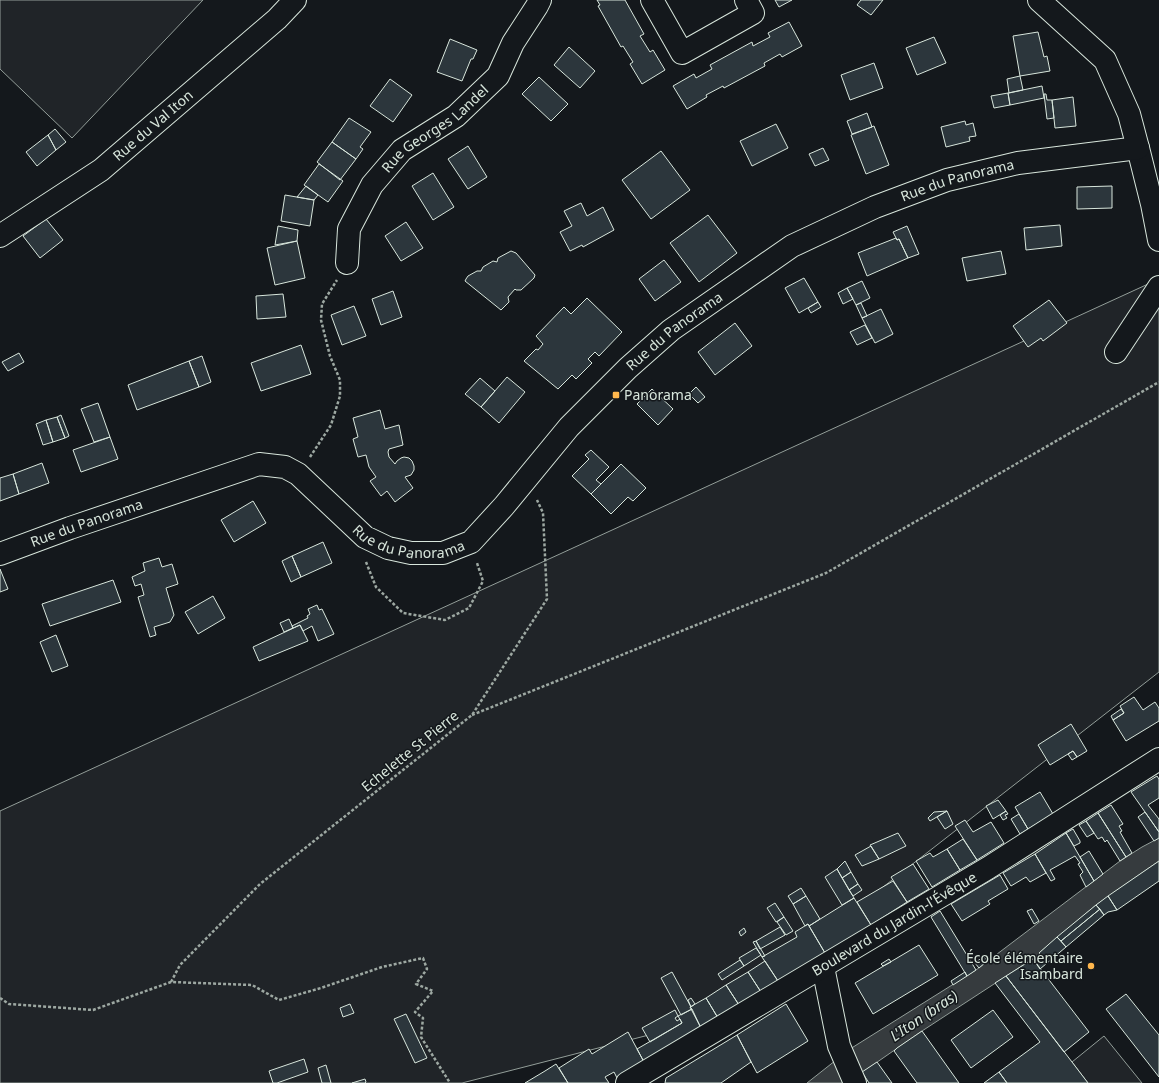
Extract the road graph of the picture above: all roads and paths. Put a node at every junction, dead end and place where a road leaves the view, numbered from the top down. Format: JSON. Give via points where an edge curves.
{"nodes":[{"id":1,"x":295,"y":0,"type":"edge"},
{"id":2,"x":310,"y":0,"type":"edge"},
{"id":3,"x":540,"y":0,"type":"edge"},
{"id":4,"x":652,"y":0,"type":"edge"},
{"id":5,"x":746,"y":0,"type":"edge"},
{"id":6,"x":1039,"y":0,"type":"edge"},
{"id":7,"x":277,"y":19,"type":"junction"},
{"id":8,"x":1138,"y":148,"type":"junction"},
{"id":9,"x":0,"y":236,"type":"edge"},
{"id":10,"x":1159,"y":240,"type":"edge"},
{"id":11,"x":347,"y":263,"type":"joint"},
{"id":12,"x":1159,"y":287,"type":"edge"},
{"id":13,"x":1116,"y":352,"type":"dead end"},
{"id":14,"x":1159,"y":382,"type":"edge"},
{"id":15,"x":300,"y":477,"type":"junction"},
{"id":16,"x":527,"y":478,"type":"junction"},
{"id":17,"x":365,"y":537,"type":"junction"},
{"id":18,"x":471,"y":542,"type":"junction"},
{"id":19,"x":0,"y":554,"type":"edge"},
{"id":20,"x":472,"y":715,"type":"junction"},
{"id":21,"x":1159,"y":759,"type":"edge"},
{"id":22,"x":823,"y":967,"type":"junction"},
{"id":23,"x":170,"y":982,"type":"junction"},
{"id":24,"x":0,"y":998,"type":"edge"},
{"id":25,"x":640,"y":1080,"type":"edge"},
{"id":26,"x":450,"y":1083,"type":"edge"},
{"id":27,"x":856,"y":1083,"type":"edge"}],
"edges":[{"from":1,"to":7,"type":"street","name":"Rue du Val Iton"},
{"from":2,"to":7,"type":"street"},
{"from":3,"to":11,"type":"street","name":"Rue Georges Landel","via":[[513,43],[498,76],[456,116],[402,150],[372,185],[349,229]]},
{"from":4,"to":5,"type":"street","via":[[682,53],[753,13]]},
{"from":6,"to":8,"type":"street","via":[[1105,60],[1128,114]]},
{"from":7,"to":9,"type":"street","name":"Rue du Val Iton","via":[[101,170]]},
{"from":8,"to":10,"type":"street"},
{"from":8,"to":16,"type":"street","name":"Rue du Panorama","via":[[1018,163],[947,180],[875,207],[792,246],[671,330],[628,368],[569,427]]},
{"from":11,"to":15,"type":"path","via":[[322,304],[321,320],[330,356],[340,380],[340,396],[331,425]]},
{"from":12,"to":13,"type":"street"},
{"from":14,"to":20,"type":"path","via":[[826,573]]},
{"from":15,"to":17,"type":"street","name":"Rue du Panorama"},
{"from":15,"to":19,"type":"street","name":"Rue du Panorama","via":[[285,467],[259,464]]},
{"from":16,"to":18,"type":"street","name":"Rue du Panorama"},
{"from":16,"to":20,"type":"path","name":"Echelette St Pierre","via":[[543,513],[547,599]]},
{"from":17,"to":18,"type":"street","name":"Rue du Panorama","via":[[388,548],[411,553],[442,553]]},
{"from":17,"to":18,"type":"path","via":[[365,559],[376,588],[403,613],[445,620],[469,608],[483,581]]},
{"from":20,"to":23,"type":"path","name":"Echelette St Pierre","via":[[260,884],[180,965]]},
{"from":21,"to":22,"type":"street","name":"Boulevard du Jardin-l'Évêque","via":[[988,868]]},
{"from":22,"to":25,"type":"street","name":"Boulevard du Jardin-l'Évêque"},
{"from":22,"to":27,"type":"street","via":[[839,1046]]},
{"from":23,"to":24,"type":"path","via":[[93,1010],[9,1004]]},
{"from":23,"to":26,"type":"path","via":[[252,985],[279,1000],[382,967],[423,958],[427,969],[416,984],[433,991],[415,1012],[423,1018],[422,1037]]}]}
